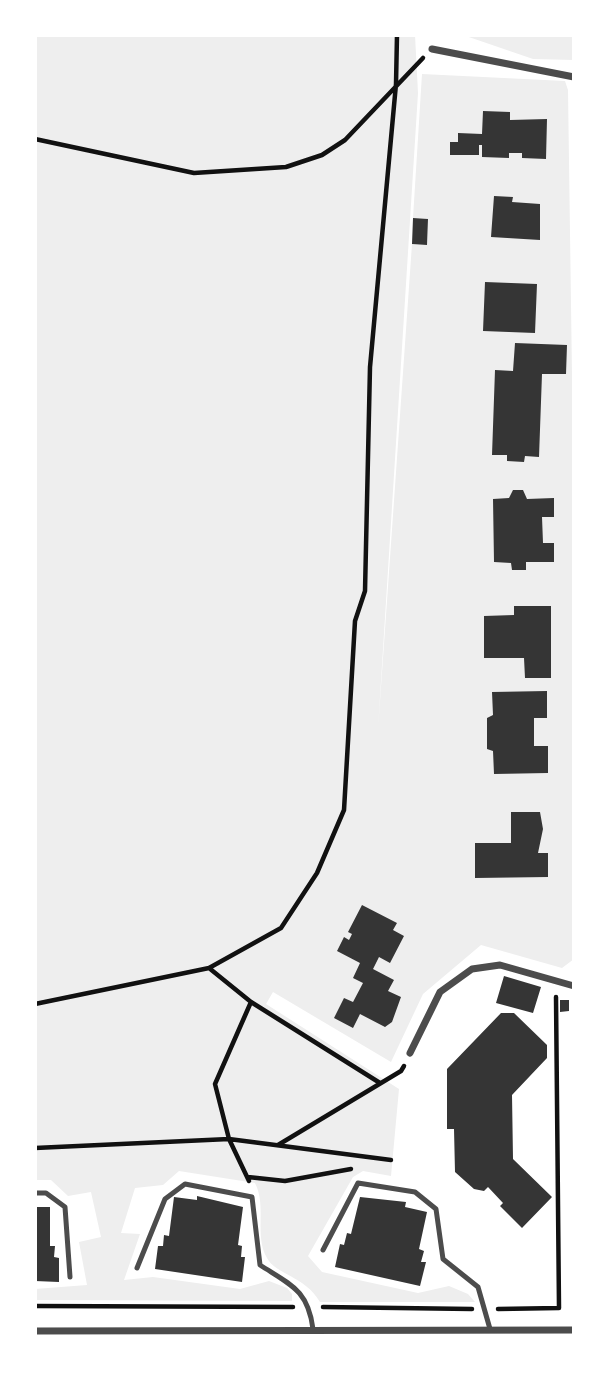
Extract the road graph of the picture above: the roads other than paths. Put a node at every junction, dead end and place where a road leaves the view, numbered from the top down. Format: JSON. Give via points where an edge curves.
{"nodes":[{"id":1,"x":432,"y":49,"type":"road end"},
{"id":2,"x":574,"y":77,"type":"edge"},
{"id":3,"x":574,"y":986,"type":"edge"},
{"id":4,"x":410,"y":1053,"type":"road end"},
{"id":5,"x":35,"y":1193,"type":"edge"},
{"id":6,"x":323,"y":1250,"type":"dead end"},
{"id":7,"x":137,"y":1268,"type":"dead end"},
{"id":8,"x":70,"y":1277,"type":"dead end"},
{"id":9,"x":414,"y":1328,"type":"junction"},
{"id":10,"x":313,"y":1329,"type":"junction"},
{"id":11,"x":490,"y":1329,"type":"junction"},
{"id":12,"x":574,"y":1330,"type":"edge"},
{"id":13,"x":37,"y":1333,"type":"edge"},
{"id":14,"x":414,"y":1338,"type":"edge"}],
"edges":[{"from":1,"to":2,"type":"street"},
{"from":3,"to":4,"type":"street","via":[[500,965],[472,969],[440,992]]},
{"from":5,"to":8,"type":"lane","via":[[46,1193],[65,1207]]},
{"from":6,"to":11,"type":"lane","via":[[358,1183],[415,1192],[436,1209],[443,1259],[478,1287]]},
{"from":7,"to":10,"type":"lane","via":[[165,1199],[186,1184],[253,1197],[260,1265],[299,1290],[310,1307]]},
{"from":9,"to":10,"type":"street"},
{"from":9,"to":11,"type":"street"},
{"from":9,"to":14,"type":"street"},
{"from":10,"to":13,"type":"street"},
{"from":11,"to":12,"type":"street"}]}
